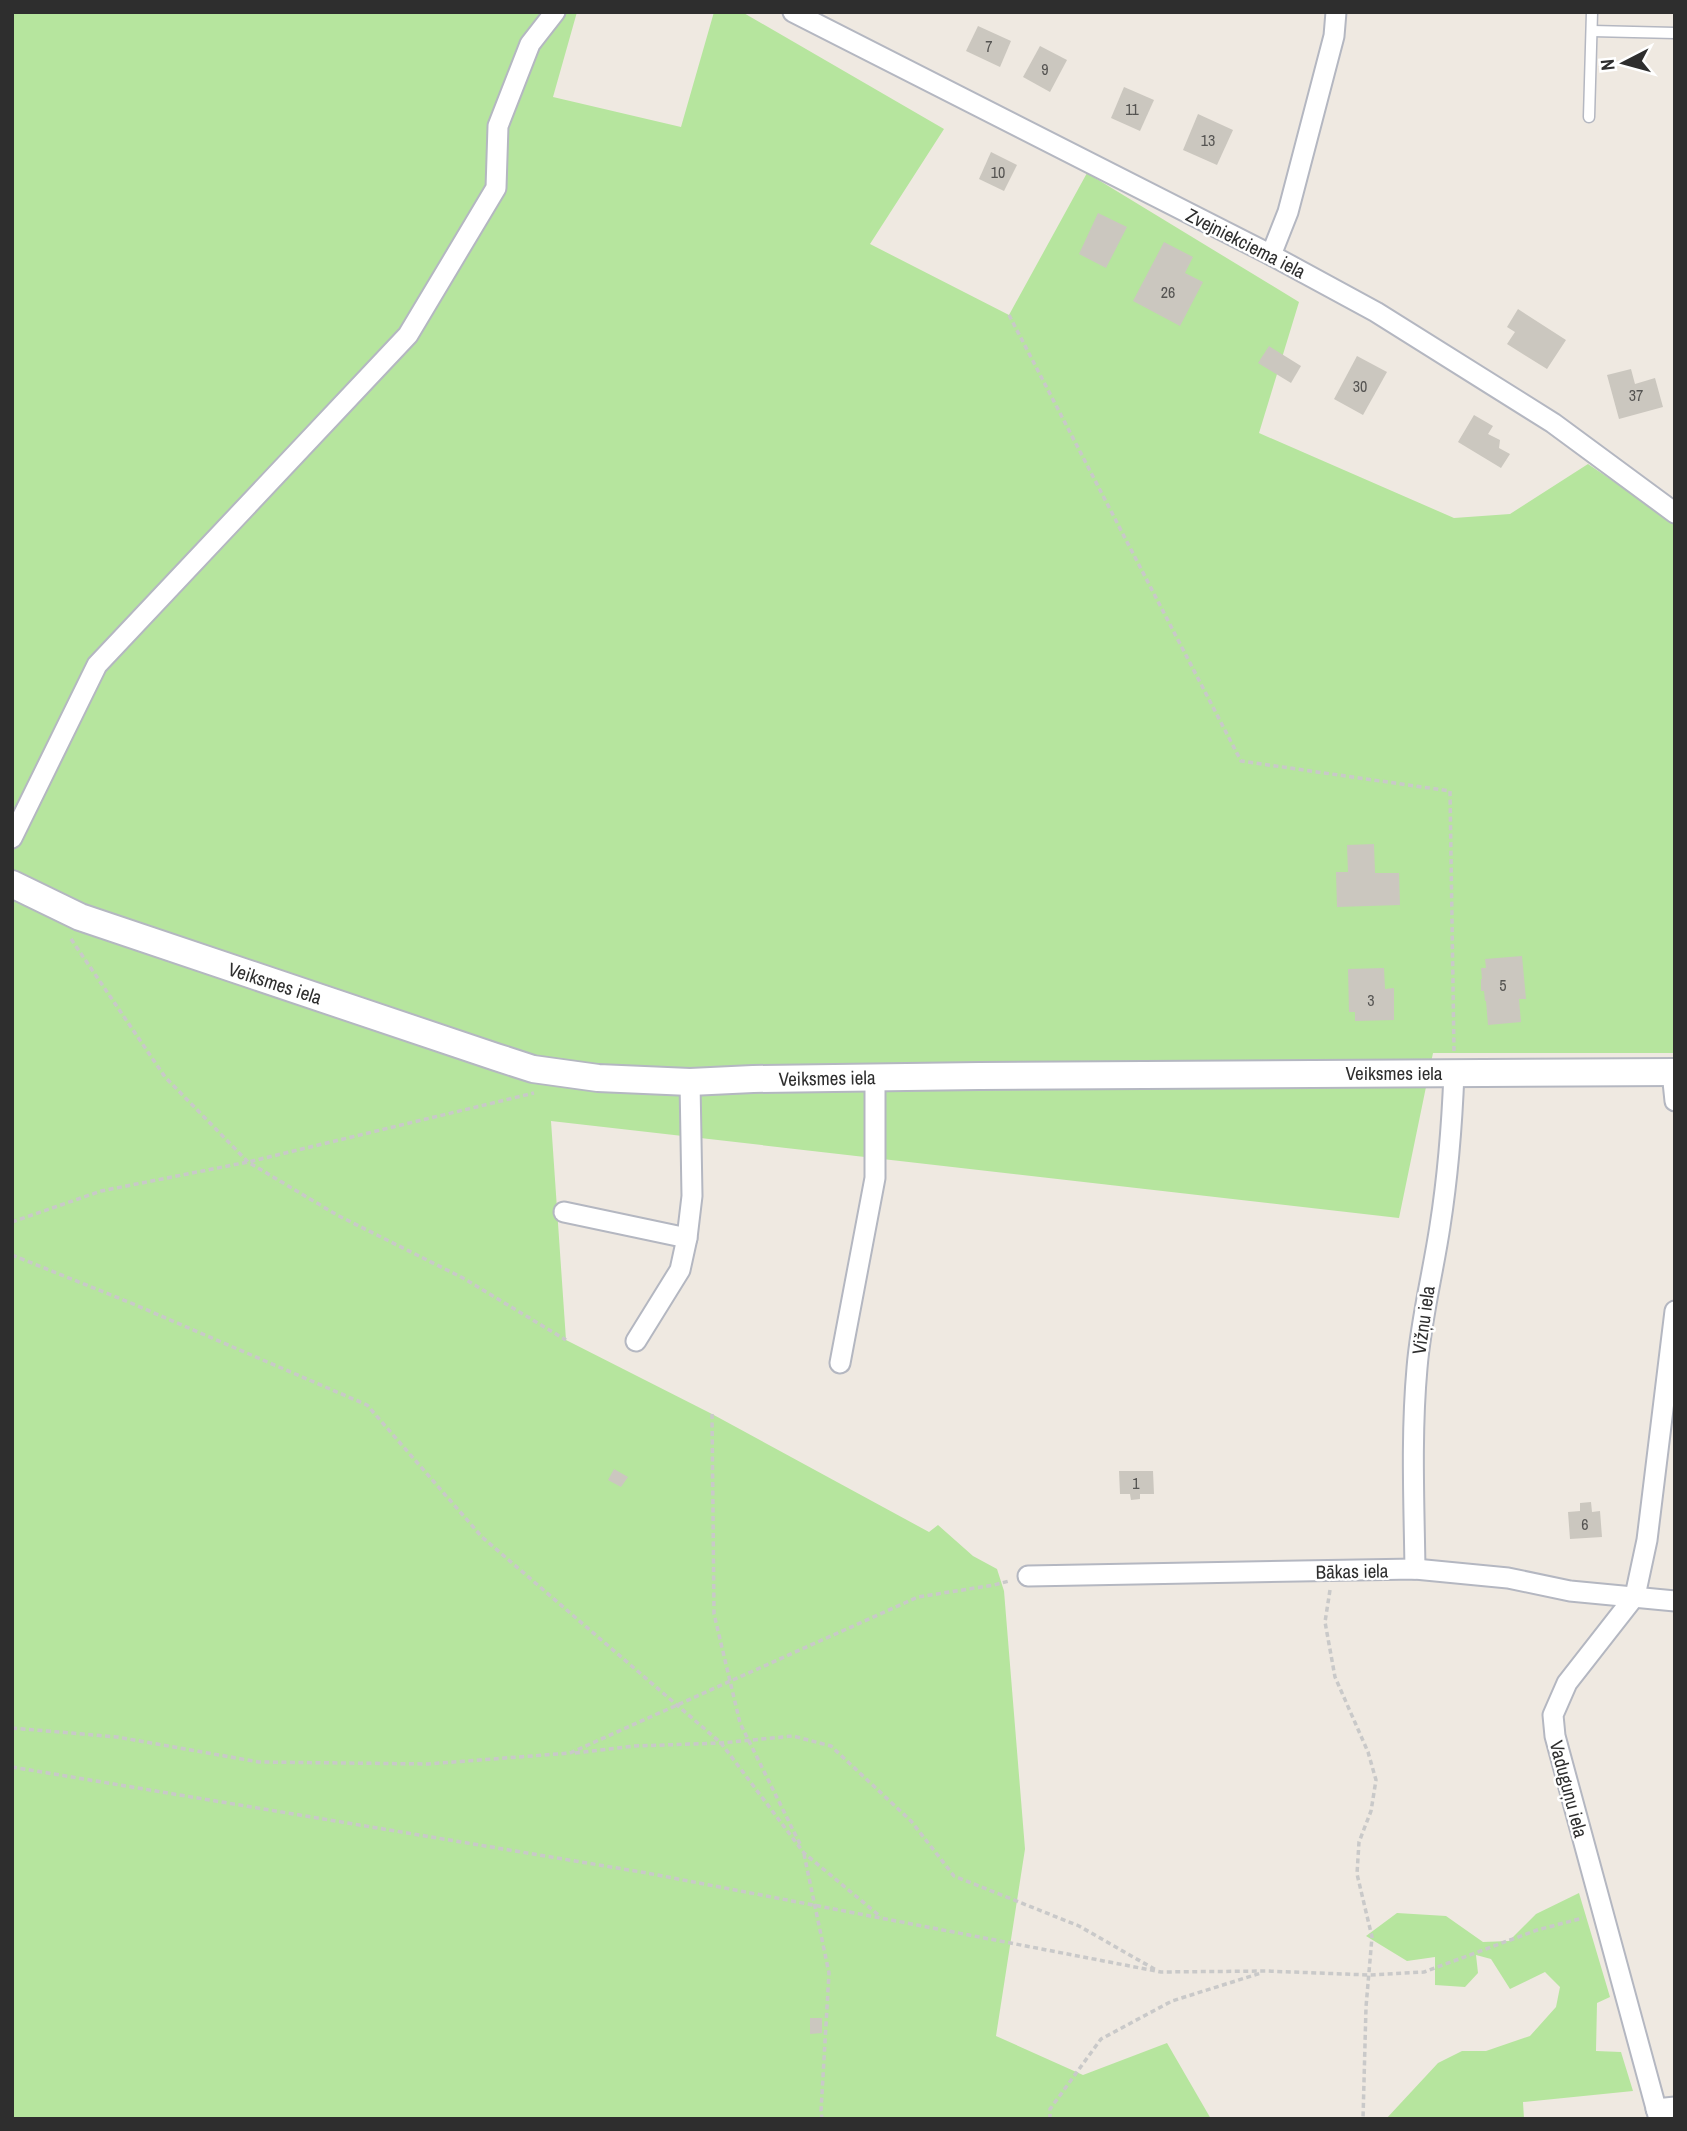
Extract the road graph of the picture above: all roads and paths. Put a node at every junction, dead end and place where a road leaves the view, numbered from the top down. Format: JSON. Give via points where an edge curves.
{"nodes":[{"id":1,"x":555,"y":12,"type":"edge"},
{"id":2,"x":793,"y":12,"type":"edge"},
{"id":3,"x":1336,"y":12,"type":"edge"},
{"id":4,"x":1592,"y":12,"type":"edge"},
{"id":5,"x":1592,"y":31,"type":"junction"},
{"id":6,"x":1675,"y":33,"type":"edge"},
{"id":7,"x":1589,"y":117,"type":"dead end"},
{"id":8,"x":1270,"y":255,"type":"junction"},
{"id":9,"x":1009,"y":315,"type":"dead end"},
{"id":10,"x":1675,"y":513,"type":"edge"},
{"id":11,"x":12,"y":838,"type":"edge"},
{"id":12,"x":12,"y":884,"type":"edge"},
{"id":13,"x":69,"y":935,"type":"dead end"},
{"id":14,"x":1673,"y":1072,"type":"edge"},
{"id":15,"x":1454,"y":1073,"type":"junction"},
{"id":16,"x":876,"y":1077,"type":"junction"},
{"id":17,"x":690,"y":1082,"type":"junction"},
{"id":18,"x":544,"y":1091,"type":"dead end"},
{"id":19,"x":1675,"y":1101,"type":"edge"},
{"id":20,"x":248,"y":1162,"type":"junction"},
{"id":21,"x":564,"y":1212,"type":"dead end"},
{"id":22,"x":12,"y":1222,"type":"edge"},
{"id":23,"x":687,"y":1238,"type":"junction"},
{"id":24,"x":12,"y":1255,"type":"edge"},
{"id":25,"x":1675,"y":1311,"type":"edge"},
{"id":26,"x":566,"y":1339,"type":"dead end"},
{"id":27,"x":636,"y":1341,"type":"dead end"},
{"id":28,"x":840,"y":1363,"type":"dead end"},
{"id":29,"x":712,"y":1414,"type":"dead end"},
{"id":30,"x":1415,"y":1569,"type":"junction"},
{"id":31,"x":1333,"y":1571,"type":"junction"},
{"id":32,"x":1028,"y":1576,"type":"joint"},
{"id":33,"x":1635,"y":1596,"type":"junction"},
{"id":34,"x":1675,"y":1601,"type":"edge"},
{"id":35,"x":730,"y":1681,"type":"junction"},
{"id":36,"x":677,"y":1705,"type":"junction"},
{"id":37,"x":12,"y":1728,"type":"edge"},
{"id":38,"x":749,"y":1740,"type":"junction"},
{"id":39,"x":721,"y":1743,"type":"junction"},
{"id":40,"x":570,"y":1753,"type":"junction"},
{"id":41,"x":12,"y":1767,"type":"edge"},
{"id":42,"x":804,"y":1853,"type":"junction"},
{"id":43,"x":815,"y":1905,"type":"junction"},
{"id":44,"x":1602,"y":1913,"type":"junction"},
{"id":45,"x":882,"y":1918,"type":"junction"},
{"id":46,"x":1266,"y":1971,"type":"junction"},
{"id":47,"x":1161,"y":1972,"type":"junction"},
{"id":48,"x":1369,"y":1975,"type":"junction"},
{"id":49,"x":1663,"y":2111,"type":"edge"},
{"id":50,"x":822,"y":2119,"type":"edge"},
{"id":51,"x":1050,"y":2119,"type":"edge"},
{"id":52,"x":1363,"y":2119,"type":"edge"}],
"edges":[{"from":1,"to":11,"type":"street","via":[[530,44],[498,126],[496,188],[408,335],[97,666]]},
{"from":2,"to":8,"type":"street","name":"Zvejniekciema iela"},
{"from":3,"to":8,"type":"street","via":[[1334,36],[1288,212]]},
{"from":4,"to":5,"type":"lane"},
{"from":5,"to":6,"type":"lane"},
{"from":5,"to":7,"type":"lane"},
{"from":8,"to":10,"type":"street","name":"Zvejniekciema iela","via":[[1376,312],[1553,423]]},
{"from":9,"to":15,"type":"path","via":[[1241,761],[1450,791]]},
{"from":12,"to":17,"type":"main road","name":"Veiksmes iela","via":[[80,918],[533,1069],[597,1078]]},
{"from":13,"to":20,"type":"path","via":[[166,1077]]},
{"from":14,"to":15,"type":"main road","name":"Veiksmes iela"},
{"from":14,"to":19,"type":"street"},
{"from":15,"to":16,"type":"main road","name":"Veiksmes iela"},
{"from":15,"to":30,"type":"street","name":"Vižņu iela","via":[[1451,1145],[1417,1367]]},
{"from":16,"to":17,"type":"main road","name":"Veiksmes iela"},
{"from":16,"to":28,"type":"street","via":[[875,1178]]},
{"from":17,"to":23,"type":"street","via":[[692,1196]]},
{"from":18,"to":20,"type":"path"},
{"from":20,"to":22,"type":"path","via":[[101,1191]]},
{"from":20,"to":26,"type":"path"},
{"from":21,"to":23,"type":"street"},
{"from":23,"to":27,"type":"street","via":[[680,1270]]},
{"from":24,"to":36,"type":"path","via":[[368,1405],[482,1537]]},
{"from":25,"to":33,"type":"street","name":"Vaduguņu iela","via":[[1647,1540]]},
{"from":29,"to":35,"type":"path","via":[[714,1614]]},
{"from":30,"to":31,"type":"street","name":"Bākas iela"},
{"from":30,"to":33,"type":"street","name":"Bākas iela"},
{"from":31,"to":32,"type":"street","name":"Bākas iela"},
{"from":31,"to":48,"type":"path","via":[[1325,1622],[1335,1677],[1376,1780],[1359,1842],[1357,1874],[1372,1937]]},
{"from":32,"to":35,"type":"path","via":[[918,1597]]},
{"from":33,"to":34,"type":"street","name":"Bākas iela"},
{"from":33,"to":44,"type":"street","name":"Vaduguņu iela","via":[[1567,1683],[1553,1715]]},
{"from":35,"to":36,"type":"path"},
{"from":35,"to":38,"type":"path"},
{"from":36,"to":39,"type":"path"},
{"from":36,"to":40,"type":"path"},
{"from":37,"to":40,"type":"path","via":[[117,1737],[259,1762],[428,1764]]},
{"from":38,"to":39,"type":"path"},
{"from":38,"to":42,"type":"path"},
{"from":38,"to":47,"type":"path","via":[[793,1736],[831,1746],[911,1821],[954,1876],[1079,1926]]},
{"from":39,"to":40,"type":"path"},
{"from":39,"to":42,"type":"path"},
{"from":41,"to":43,"type":"path","via":[[647,1872]]},
{"from":42,"to":43,"type":"path"},
{"from":42,"to":45,"type":"path"},
{"from":43,"to":45,"type":"path"},
{"from":43,"to":50,"type":"path","via":[[829,1973]]},
{"from":44,"to":48,"type":"path","via":[[1537,1930],[1424,1972]]},
{"from":44,"to":49,"type":"street","name":"Vaduguņu iela"},
{"from":45,"to":47,"type":"path"},
{"from":46,"to":47,"type":"path"},
{"from":46,"to":48,"type":"path"},
{"from":46,"to":51,"type":"path","via":[[1172,2001],[1101,2039],[1049,2109]]},
{"from":48,"to":52,"type":"path"}]}
